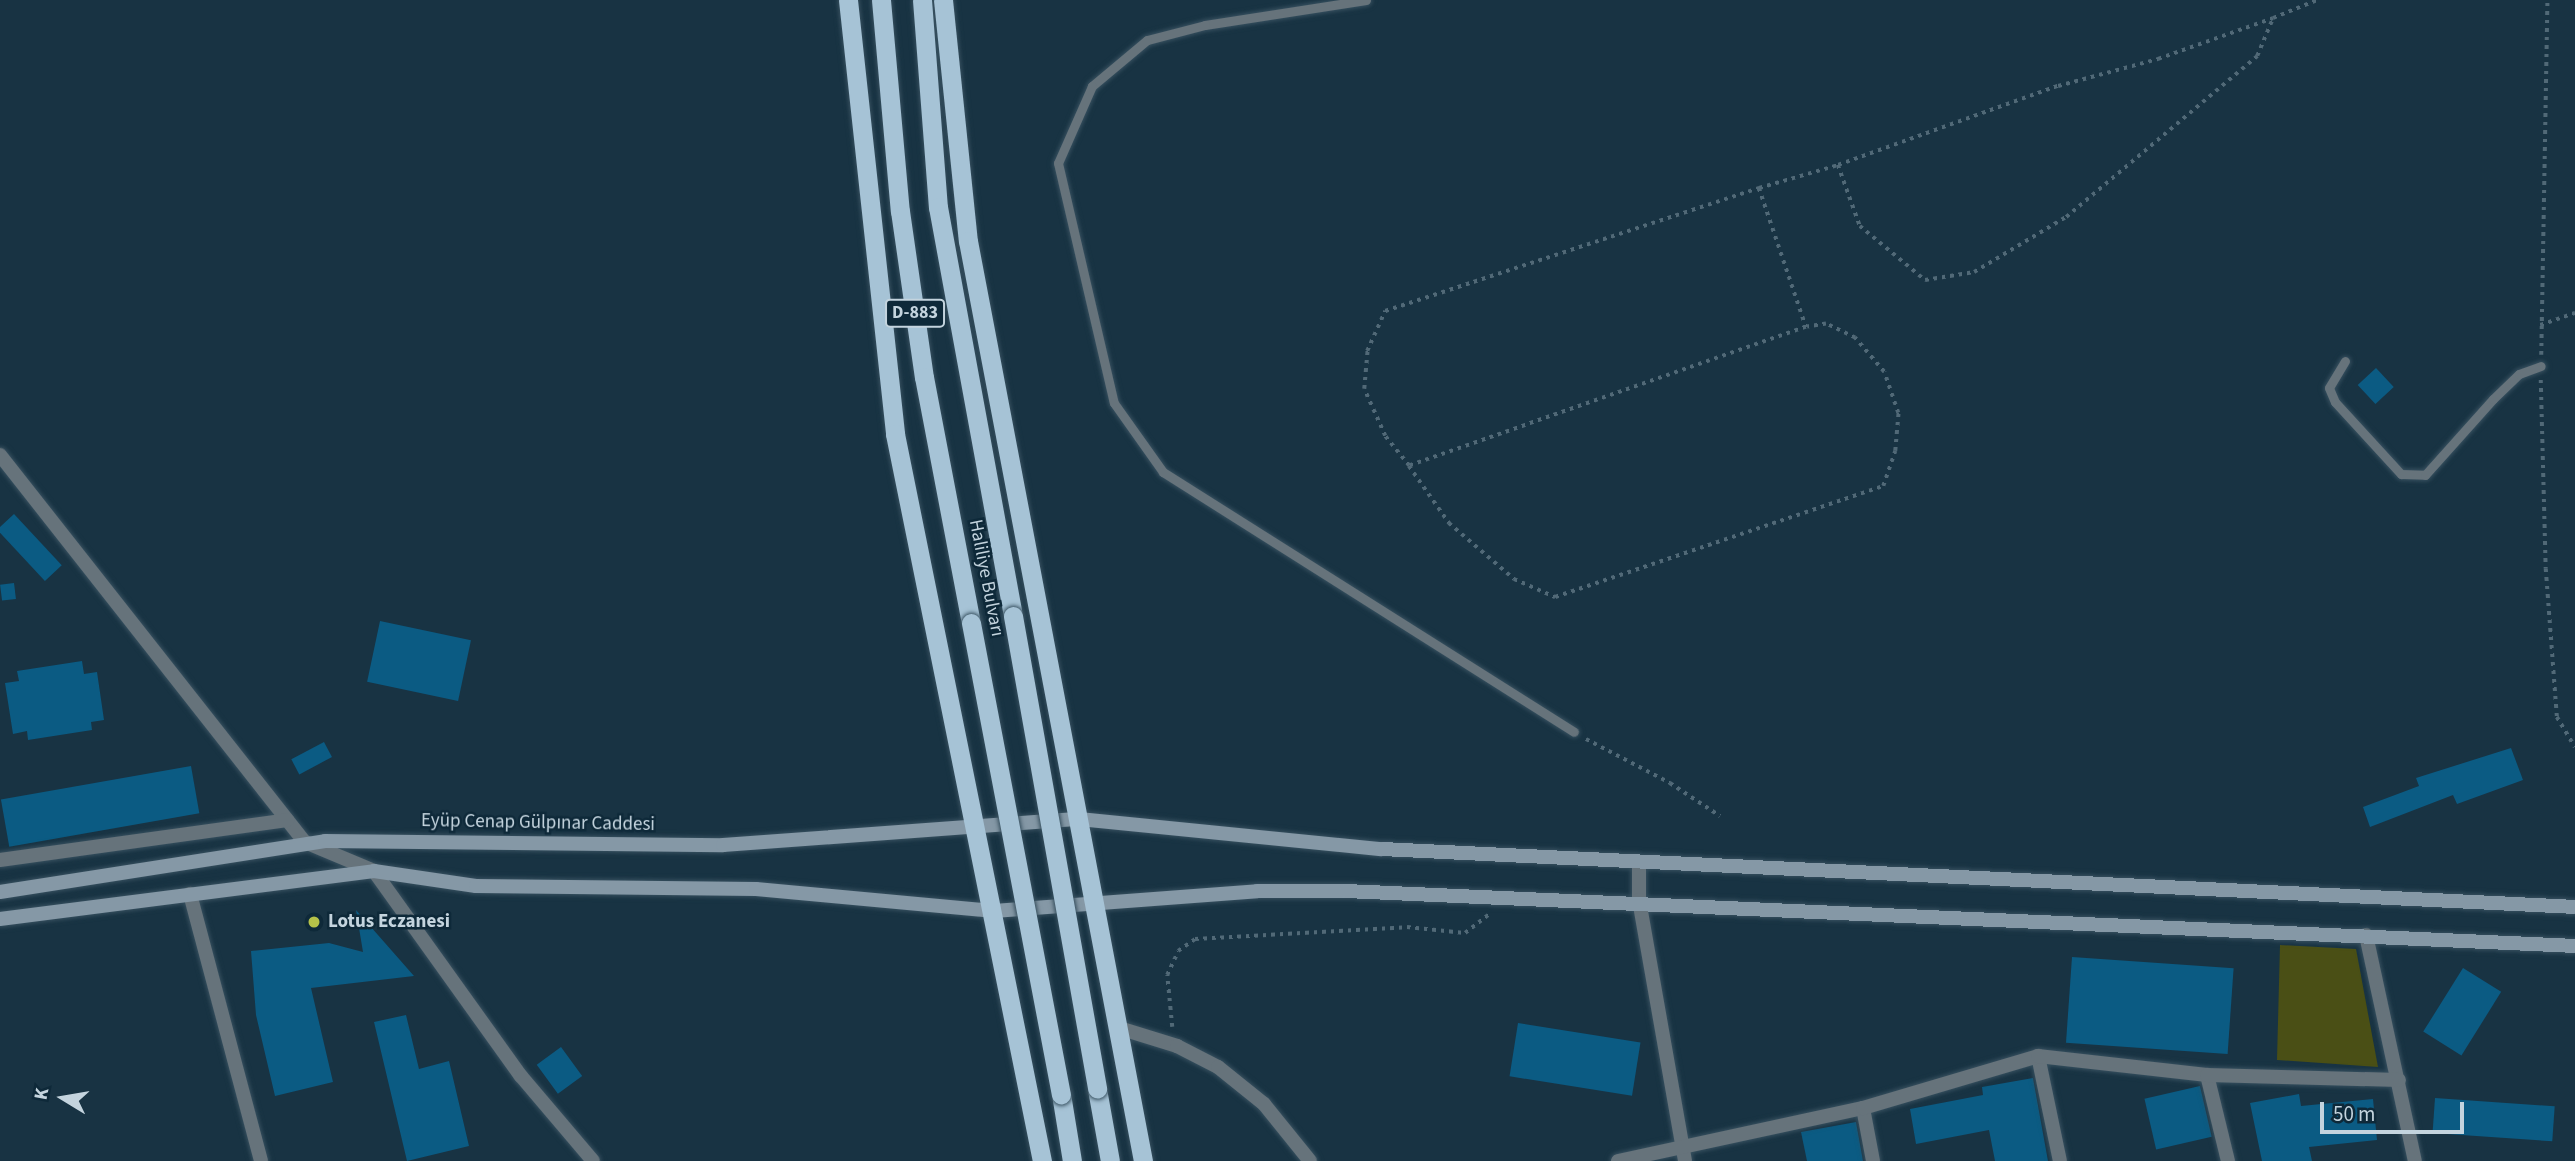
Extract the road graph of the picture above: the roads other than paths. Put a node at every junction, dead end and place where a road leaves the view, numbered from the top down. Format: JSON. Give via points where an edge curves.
{"nodes":[{"id":1,"x":848,"y":0,"type":"edge"},
{"id":2,"x":881,"y":0,"type":"edge"},
{"id":3,"x":922,"y":0,"type":"edge"},
{"id":4,"x":943,"y":0,"type":"edge"},
{"id":5,"x":1366,"y":0,"type":"edge"},
{"id":6,"x":2345,"y":361,"type":"dead end"},
{"id":7,"x":2541,"y":366,"type":"dead end"},
{"id":8,"x":0,"y":455,"type":"edge"},
{"id":9,"x":1574,"y":732,"type":"road end"},
{"id":10,"x":1079,"y":819,"type":"junction"},
{"id":11,"x":287,"y":820,"type":"junction"},
{"id":12,"x":975,"y":825,"type":"junction"},
{"id":13,"x":305,"y":842,"type":"junction"},
{"id":14,"x":0,"y":860,"type":"edge"},
{"id":15,"x":1639,"y":863,"type":"junction"},
{"id":16,"x":374,"y":871,"type":"junction"},
{"id":17,"x":0,"y":892,"type":"edge"},
{"id":18,"x":190,"y":894,"type":"junction"},
{"id":19,"x":1639,"y":900,"type":"junction"},
{"id":20,"x":1093,"y":906,"type":"junction"},
{"id":21,"x":2575,"y":907,"type":"edge"},
{"id":22,"x":994,"y":911,"type":"junction"},
{"id":23,"x":0,"y":919,"type":"edge"},
{"id":24,"x":2366,"y":935,"type":"junction"},
{"id":25,"x":2575,"y":946,"type":"edge"},
{"id":26,"x":1119,"y":1028,"type":"junction"},
{"id":27,"x":2038,"y":1056,"type":"junction"},
{"id":28,"x":2207,"y":1075,"type":"junction"},
{"id":29,"x":2399,"y":1080,"type":"junction"},
{"id":30,"x":1863,"y":1108,"type":"junction"},
{"id":31,"x":1683,"y":1146,"type":"junction"},
{"id":32,"x":261,"y":1161,"type":"edge"},
{"id":33,"x":593,"y":1161,"type":"edge"},
{"id":34,"x":1042,"y":1161,"type":"edge"},
{"id":35,"x":1072,"y":1161,"type":"edge"},
{"id":36,"x":1111,"y":1161,"type":"edge"},
{"id":37,"x":1143,"y":1161,"type":"edge"},
{"id":38,"x":1310,"y":1161,"type":"edge"},
{"id":39,"x":1618,"y":1161,"type":"edge"},
{"id":40,"x":1685,"y":1161,"type":"edge"},
{"id":41,"x":1873,"y":1161,"type":"edge"},
{"id":42,"x":2060,"y":1161,"type":"edge"},
{"id":43,"x":2228,"y":1161,"type":"edge"},
{"id":44,"x":2415,"y":1161,"type":"edge"}],
"edges":[{"from":1,"to":12,"type":"highway","via":[[895,434]]},
{"from":2,"to":35,"type":"highway","name":"Haliliye Bulvarı","number":"D-883","bridge":true,"via":[[902,225]]},
{"from":3,"to":36,"type":"highway","name":"Haliliye Bulvarı","number":"D-883","bridge":true,"via":[[938,207]]},
{"from":4,"to":10,"type":"highway","via":[[968,241]]},
{"from":5,"to":9,"type":"lane","via":[[1205,25],[1147,40],[1092,86],[1059,163],[1114,403],[1163,472]]},
{"from":6,"to":7,"type":"lane","via":[[2333,372],[2329,388],[2335,402],[2401,474],[2425,475],[2501,390],[2519,374]]},
{"from":8,"to":11,"type":"street"},
{"from":10,"to":12,"type":"main road","name":"Eyüp Cenap Gülpınar Caddesi"},
{"from":10,"to":15,"type":"main road","name":"Eyüp Cenap Gülpınar Caddesi","via":[[1382,849]]},
{"from":10,"to":20,"type":"highway"},
{"from":11,"to":13,"type":"street"},
{"from":11,"to":14,"type":"street"},
{"from":12,"to":13,"type":"main road","name":"Eyüp Cenap Gülpınar Caddesi","via":[[723,845]]},
{"from":12,"to":22,"type":"highway"},
{"from":13,"to":16,"type":"street"},
{"from":13,"to":17,"type":"main road","name":"Eyüp Cenap Gülpınar Caddesi"},
{"from":15,"to":19,"type":"street"},
{"from":15,"to":21,"type":"main road","name":"Eyüp Cenap Gülpınar Caddesi"},
{"from":16,"to":18,"type":"main road"},
{"from":16,"to":22,"type":"main road","via":[[476,886],[756,889]]},
{"from":16,"to":33,"type":"street","via":[[521,1076]]},
{"from":18,"to":23,"type":"main road"},
{"from":18,"to":32,"type":"street"},
{"from":19,"to":20,"type":"main road","via":[[1257,891]]},
{"from":19,"to":24,"type":"main road"},
{"from":19,"to":31,"type":"street"},
{"from":20,"to":22,"type":"main road"},
{"from":20,"to":26,"type":"highway"},
{"from":22,"to":34,"type":"highway"},
{"from":24,"to":25,"type":"main road"},
{"from":24,"to":29,"type":"street"},
{"from":26,"to":37,"type":"highway"},
{"from":26,"to":38,"type":"street","via":[[1177,1046],[1218,1067],[1264,1104]]},
{"from":27,"to":28,"type":"street"},
{"from":27,"to":30,"type":"street"},
{"from":27,"to":42,"type":"street"},
{"from":28,"to":29,"type":"street"},
{"from":28,"to":43,"type":"street"},
{"from":29,"to":44,"type":"street"},
{"from":30,"to":31,"type":"street"},
{"from":30,"to":41,"type":"street"},
{"from":31,"to":39,"type":"street"},
{"from":31,"to":40,"type":"street"}]}
